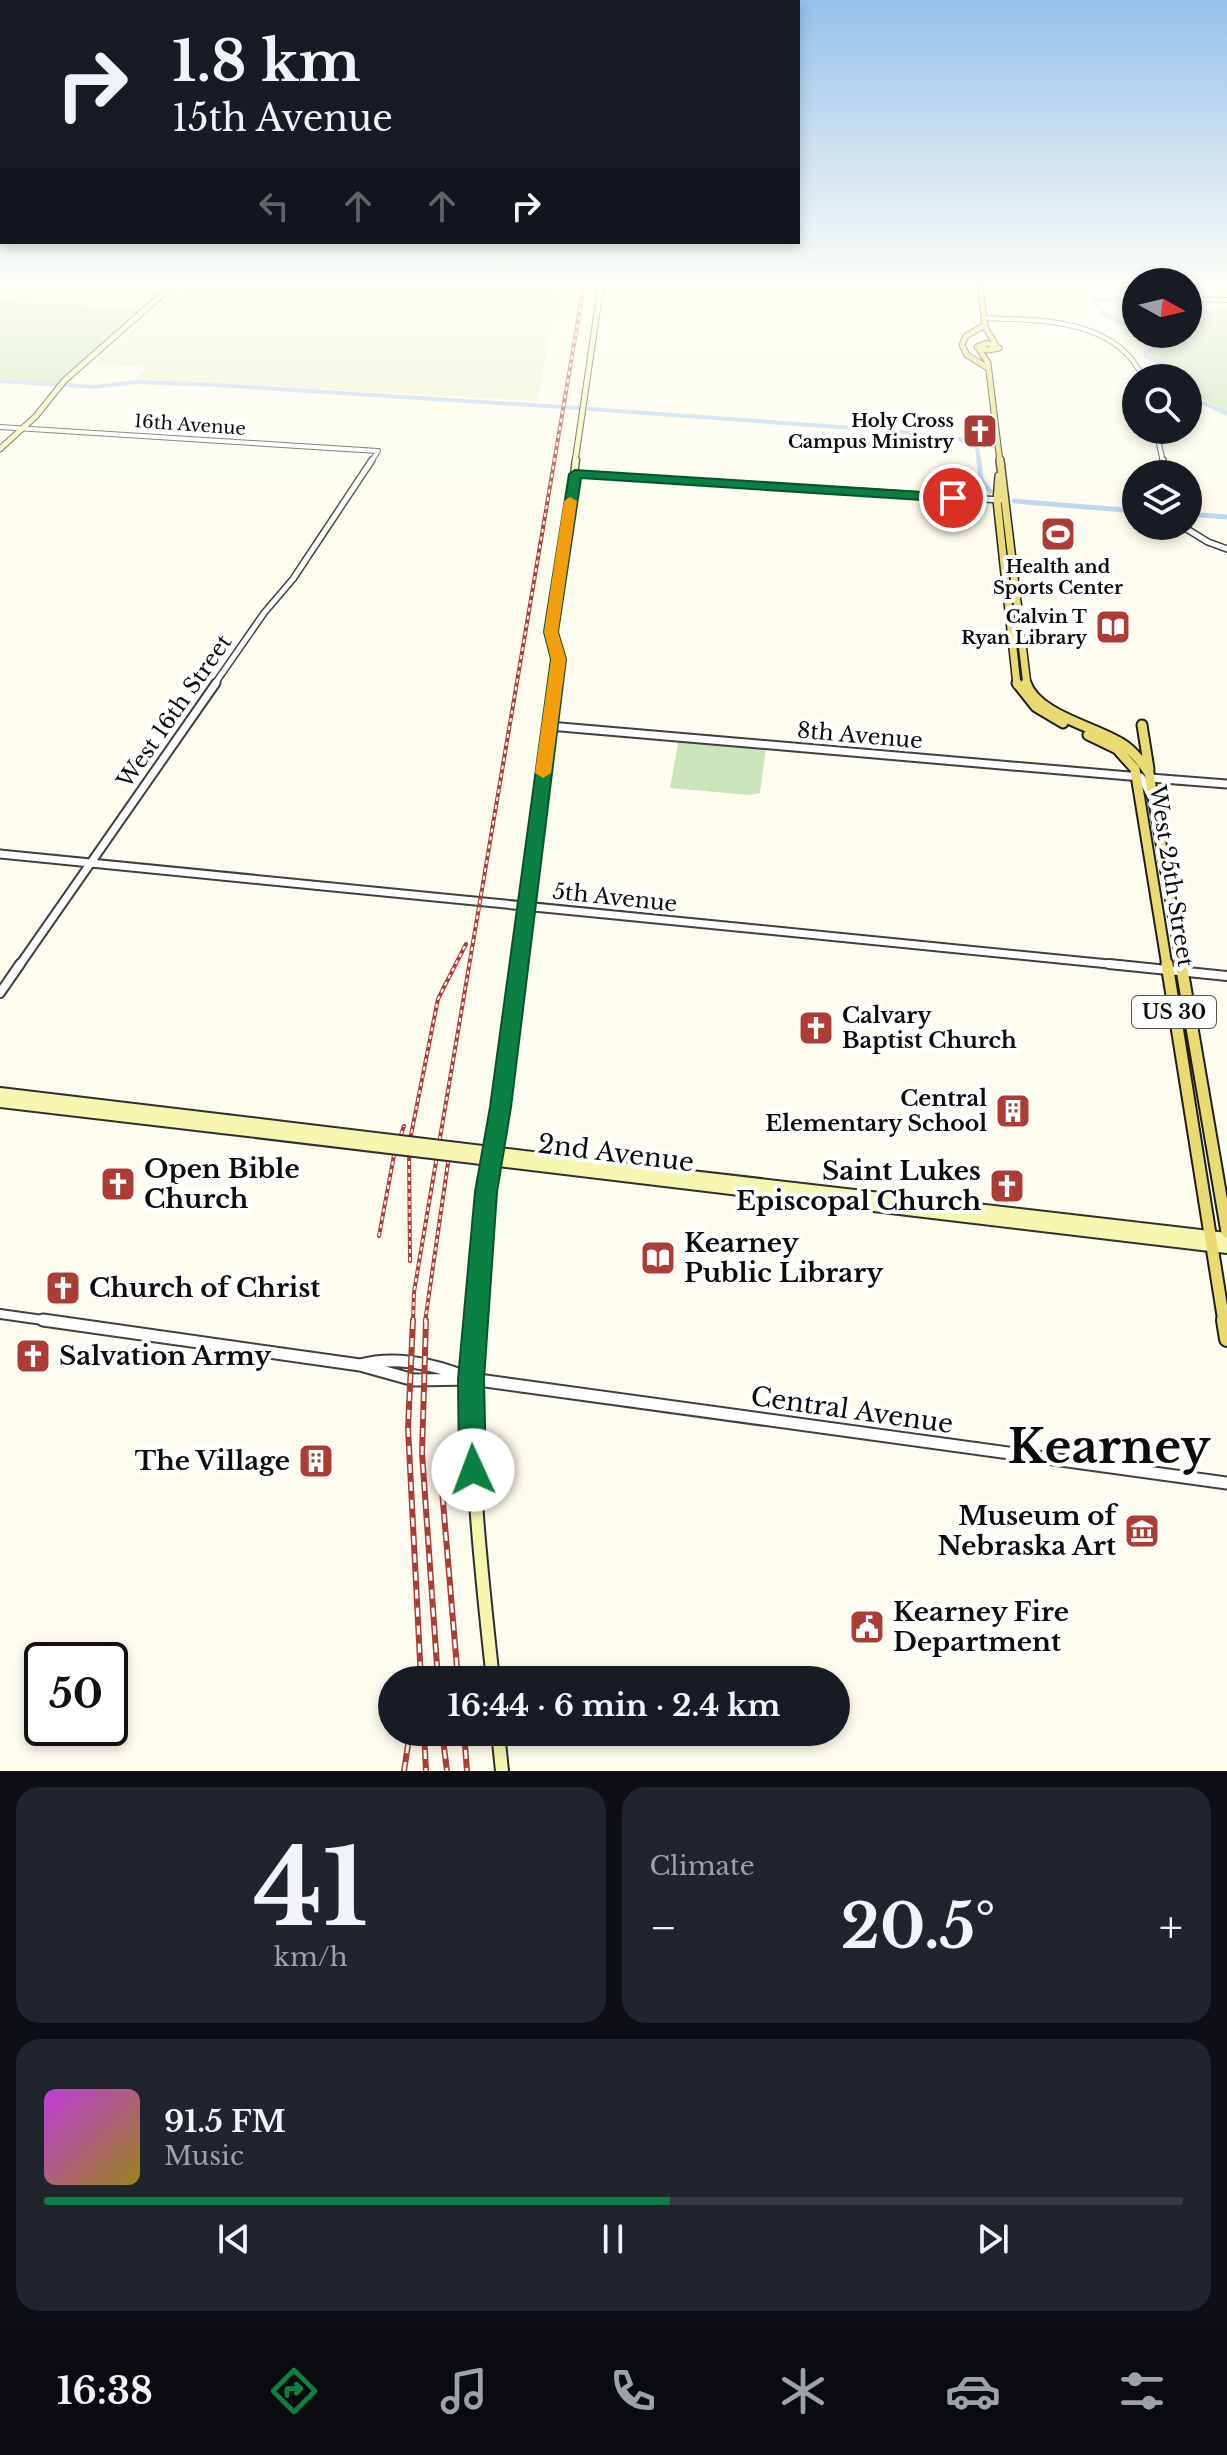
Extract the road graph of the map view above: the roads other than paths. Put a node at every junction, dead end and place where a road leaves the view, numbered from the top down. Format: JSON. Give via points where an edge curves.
{"nodes":[{"id":1,"x":79,"y":368,"type":"edge"},
{"id":2,"x":590,"y":368,"type":"edge"},
{"id":3,"x":988,"y":368,"type":"edge"},
{"id":4,"x":0,"y":427,"type":"edge"},
{"id":5,"x":24,"y":428,"type":"junction"},
{"id":6,"x":0,"y":449,"type":"edge"},
{"id":7,"x":378,"y":451,"type":"joint"},
{"id":8,"x":575,"y":474,"type":"junction"},
{"id":9,"x":1002,"y":501,"type":"junction"},
{"id":10,"x":1202,"y":539,"type":"edge"},
{"id":11,"x":1227,"y":549,"type":"edge"},
{"id":12,"x":1142,"y":725,"type":"dead end"},
{"id":13,"x":549,"y":726,"type":"junction"},
{"id":14,"x":1086,"y":730,"type":"junction"},
{"id":15,"x":1150,"y":776,"type":"junction"},
{"id":16,"x":1136,"y":777,"type":"junction"},
{"id":17,"x":1227,"y":784,"type":"edge"},
{"id":18,"x":1154,"y":800,"type":"junction"},
{"id":19,"x":0,"y":854,"type":"edge"},
{"id":20,"x":91,"y":863,"type":"junction"},
{"id":21,"x":526,"y":906,"type":"junction"},
{"id":22,"x":1167,"y":970,"type":"junction"},
{"id":23,"x":1183,"y":972,"type":"junction"},
{"id":24,"x":1227,"y":976,"type":"edge"},
{"id":25,"x":0,"y":993,"type":"edge"},
{"id":26,"x":0,"y":1093,"type":"edge"},
{"id":27,"x":0,"y":1102,"type":"edge"},
{"id":28,"x":224,"y":1124,"type":"junction"},
{"id":29,"x":1227,"y":1235,"type":"edge"},
{"id":30,"x":1211,"y":1241,"type":"junction"},
{"id":31,"x":1227,"y":1248,"type":"edge"},
{"id":32,"x":0,"y":1314,"type":"edge"},
{"id":33,"x":1227,"y":1339,"type":"edge"},
{"id":34,"x":471,"y":1379,"type":"junction"},
{"id":35,"x":1227,"y":1483,"type":"edge"},
{"id":36,"x":492,"y":1666,"type":"edge"},
{"id":37,"x":499,"y":1746,"type":"edge"},
{"id":38,"x":502,"y":1771,"type":"edge"}],
"edges":[{"from":1,"to":5,"type":"main road"},
{"from":2,"to":8,"type":"main road"},
{"from":3,"to":9,"type":"main road"},
{"from":4,"to":5,"type":"street","name":"16th Avenue"},
{"from":5,"to":6,"type":"main road"},
{"from":5,"to":7,"type":"street","name":"16th Avenue"},
{"from":7,"to":20,"type":"street","name":"West 16th Street"},
{"from":8,"to":9,"type":"street"},
{"from":8,"to":13,"type":"main road","via":[[551,632],[558,659]]},
{"from":9,"to":14,"type":"main road","via":[[1024,681],[1039,702]]},
{"from":9,"to":14,"type":"main road","via":[[1017,686],[1036,707]]},
{"from":10,"to":11,"type":"street"},
{"from":12,"to":15,"type":"main road"},
{"from":13,"to":16,"type":"street","name":"8th Avenue"},
{"from":13,"to":21,"type":"main road"},
{"from":14,"to":15,"type":"main road","name":"West 25th Street","via":[[1138,755]]},
{"from":14,"to":16,"type":"main road","name":"West 25th Street","via":[[1126,757]]},
{"from":15,"to":17,"type":"street"},
{"from":15,"to":18,"type":"main road","name":"West 25th Street","number":"US 30"},
{"from":16,"to":18,"type":"street","via":[[1143,779]]},
{"from":16,"to":22,"type":"main road","name":"West 25th Street","number":"US 30"},
{"from":18,"to":23,"type":"main road","name":"West 25th Street","number":"US 30"},
{"from":19,"to":20,"type":"street","name":"5th Avenue"},
{"from":20,"to":21,"type":"street","name":"5th Avenue"},
{"from":20,"to":25,"type":"street","name":"West 16th Street"},
{"from":21,"to":22,"type":"street","name":"5th Avenue"},
{"from":21,"to":34,"type":"main road","via":[[486,1192]]},
{"from":22,"to":23,"type":"street","name":"5th Avenue"},
{"from":22,"to":30,"type":"main road","name":"West 25th Street","number":"US 30"},
{"from":23,"to":24,"type":"street","name":"5th Avenue"},
{"from":23,"to":29,"type":"main road","name":"West 25th Street","number":"US 30"},
{"from":26,"to":28,"type":"main road","name":"2nd Avenue"},
{"from":27,"to":28,"type":"main road","name":"2nd Avenue"},
{"from":28,"to":30,"type":"main road","name":"2nd Avenue","bridge":true},
{"from":29,"to":30,"type":"main road","name":"2nd Avenue"},
{"from":30,"to":31,"type":"main road","name":"2nd Avenue"},
{"from":30,"to":33,"type":"main road","name":"West 25th Street","number":"US 30"},
{"from":32,"to":34,"type":"street","name":"Central Avenue","via":[[360,1365],[377,1373],[454,1382]]},
{"from":34,"to":35,"type":"street","name":"Central Avenue"},
{"from":34,"to":36,"type":"main road","via":[[473,1491]]},
{"from":37,"to":38,"type":"main road"}]}
